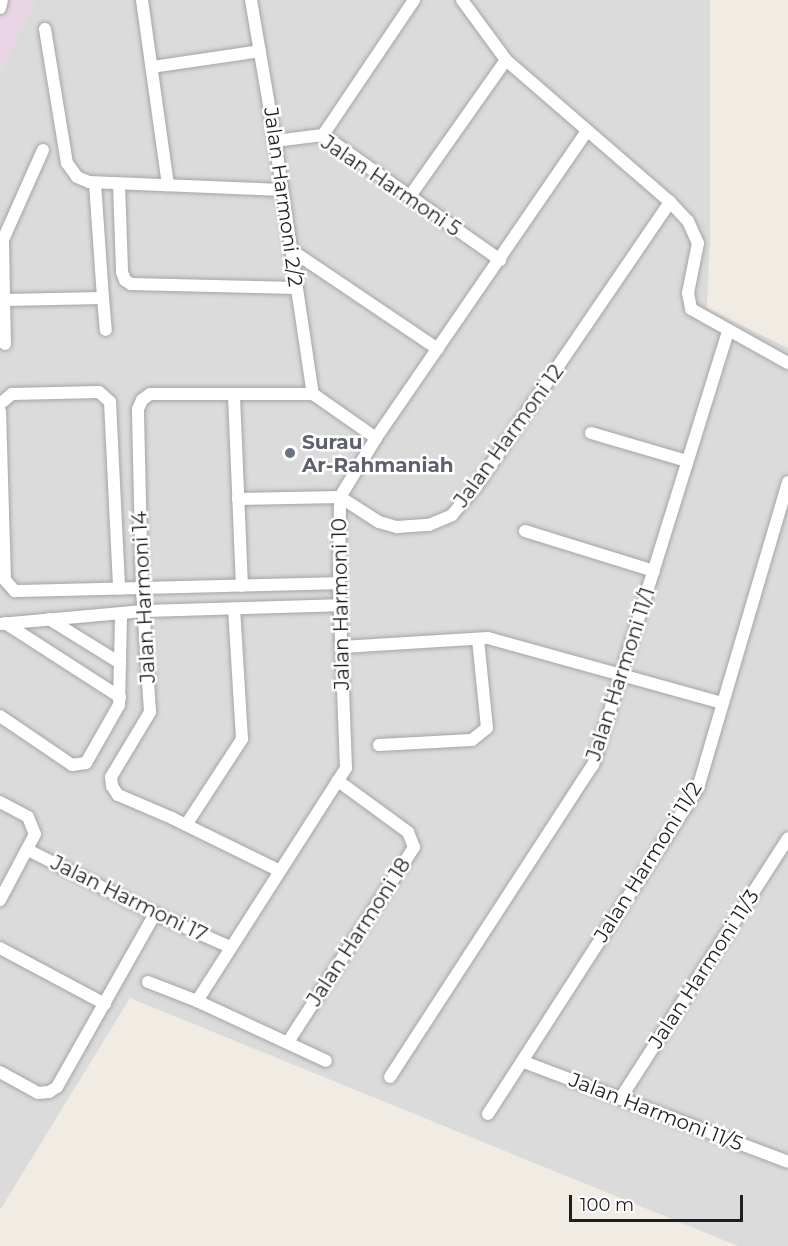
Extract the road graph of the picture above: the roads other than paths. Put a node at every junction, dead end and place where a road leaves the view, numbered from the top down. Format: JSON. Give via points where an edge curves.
{"nodes":[{"id":1,"x":2,"y":0,"type":"edge"},
{"id":2,"x":142,"y":0,"type":"edge"},
{"id":3,"x":251,"y":0,"type":"edge"},
{"id":4,"x":414,"y":0,"type":"edge"},
{"id":5,"x":462,"y":0,"type":"edge"},
{"id":6,"x":0,"y":8,"type":"edge"},
{"id":7,"x":45,"y":29,"type":"dead end"},
{"id":8,"x":260,"y":51,"type":"junction"},
{"id":9,"x":506,"y":60,"type":"junction"},
{"id":10,"x":152,"y":67,"type":"junction"},
{"id":11,"x":587,"y":131,"type":"junction"},
{"id":12,"x":323,"y":135,"type":"junction"},
{"id":13,"x":275,"y":141,"type":"junction"},
{"id":14,"x":43,"y":150,"type":"dead end"},
{"id":15,"x":95,"y":183,"type":"junction"},
{"id":16,"x":119,"y":184,"type":"junction"},
{"id":17,"x":168,"y":185,"type":"junction"},
{"id":18,"x":282,"y":189,"type":"junction"},
{"id":19,"x":410,"y":196,"type":"junction"},
{"id":20,"x":670,"y":202,"type":"junction"},
{"id":21,"x":291,"y":250,"type":"junction"},
{"id":22,"x":500,"y":260,"type":"junction"},
{"id":23,"x":296,"y":288,"type":"junction"},
{"id":24,"x":103,"y":298,"type":"junction"},
{"id":25,"x":4,"y":300,"type":"junction"},
{"id":26,"x":106,"y":330,"type":"dead end"},
{"id":27,"x":728,"y":331,"type":"junction"},
{"id":28,"x":5,"y":344,"type":"dead end"},
{"id":29,"x":438,"y":349,"type":"junction"},
{"id":30,"x":788,"y":363,"type":"edge"},
{"id":31,"x":313,"y":394,"type":"junction"},
{"id":32,"x":234,"y":396,"type":"junction"},
{"id":33,"x":0,"y":404,"type":"edge"},
{"id":34,"x":0,"y":411,"type":"edge"},
{"id":35,"x":591,"y":433,"type":"dead end"},
{"id":36,"x":376,"y":438,"type":"junction"},
{"id":37,"x":687,"y":461,"type":"junction"},
{"id":38,"x":788,"y":482,"type":"edge"},
{"id":39,"x":340,"y":497,"type":"junction"},
{"id":40,"x":238,"y":499,"type":"junction"},
{"id":41,"x":525,"y":531,"type":"dead end"},
{"id":42,"x":654,"y":571,"type":"junction"},
{"id":43,"x":339,"y":583,"type":"junction"},
{"id":44,"x":242,"y":586,"type":"junction"},
{"id":45,"x":119,"y":589,"type":"junction"},
{"id":46,"x":142,"y":589,"type":"junction"},
{"id":47,"x":340,"y":605,"type":"junction"},
{"id":48,"x":234,"y":608,"type":"junction"},
{"id":49,"x":143,"y":611,"type":"junction"},
{"id":50,"x":121,"y":614,"type":"junction"},
{"id":51,"x":49,"y":619,"type":"junction"},
{"id":52,"x":3,"y":623,"type":"edge"},
{"id":53,"x":478,"y":639,"type":"junction"},
{"id":54,"x":342,"y":648,"type":"junction"},
{"id":55,"x":120,"y":663,"type":"junction"},
{"id":56,"x":621,"y":675,"type":"junction"},
{"id":57,"x":120,"y":697,"type":"junction"},
{"id":58,"x":722,"y":703,"type":"junction"},
{"id":59,"x":0,"y":716,"type":"edge"},
{"id":60,"x":379,"y":745,"type":"dead end"},
{"id":61,"x":338,"y":781,"type":"junction"},
{"id":62,"x":0,"y":802,"type":"edge"},
{"id":63,"x":186,"y":825,"type":"junction"},
{"id":64,"x":788,"y":838,"type":"edge"},
{"id":65,"x":28,"y":850,"type":"junction"},
{"id":66,"x":278,"y":870,"type":"junction"},
{"id":67,"x":0,"y":900,"type":"edge"},
{"id":68,"x":155,"y":914,"type":"junction"},
{"id":69,"x":230,"y":947,"type":"junction"},
{"id":70,"x":0,"y":948,"type":"edge"},
{"id":71,"x":148,"y":982,"type":"dead end"},
{"id":72,"x":197,"y":1001,"type":"junction"},
{"id":73,"x":105,"y":1004,"type":"junction"},
{"id":74,"x":288,"y":1042,"type":"junction"},
{"id":75,"x":326,"y":1061,"type":"dead end"},
{"id":76,"x":524,"y":1062,"type":"junction"},
{"id":77,"x":0,"y":1072,"type":"edge"},
{"id":78,"x":390,"y":1077,"type":"dead end"},
{"id":79,"x":620,"y":1099,"type":"junction"},
{"id":80,"x":488,"y":1114,"type":"dead end"},
{"id":81,"x":788,"y":1162,"type":"edge"}],
"edges":[{"from":1,"to":6,"type":"street"},
{"from":2,"to":10,"type":"street"},
{"from":3,"to":8,"type":"street","name":"Jalan Harmoni 2/2"},
{"from":4,"to":12,"type":"street"},
{"from":5,"to":9,"type":"street"},
{"from":7,"to":15,"type":"street","via":[[67,163],[77,177]]},
{"from":8,"to":10,"type":"street"},
{"from":8,"to":13,"type":"street","name":"Jalan Harmoni 2/2"},
{"from":9,"to":11,"type":"street"},
{"from":9,"to":19,"type":"street"},
{"from":10,"to":17,"type":"street"},
{"from":11,"to":20,"type":"street"},
{"from":11,"to":22,"type":"street","name":"Jalan Harmoni 10"},
{"from":12,"to":13,"type":"street","name":"Jalan Harmoni 5"},
{"from":12,"to":19,"type":"street","name":"Jalan Harmoni 5"},
{"from":13,"to":18,"type":"street","name":"Jalan Harmoni 2/2"},
{"from":14,"to":25,"type":"street","via":[[3,240]]},
{"from":15,"to":16,"type":"street"},
{"from":15,"to":24,"type":"street"},
{"from":16,"to":17,"type":"street"},
{"from":16,"to":23,"type":"street","via":[[122,272],[131,284]]},
{"from":17,"to":18,"type":"street"},
{"from":18,"to":21,"type":"street","name":"Jalan Harmoni 2/2"},
{"from":19,"to":22,"type":"street","name":"Jalan Harmoni 5"},
{"from":20,"to":27,"type":"street","via":[[688,221],[698,243],[688,293],[691,309]]},
{"from":20,"to":39,"type":"street","name":"Jalan Harmoni 12","via":[[477,485],[452,515],[429,525],[397,527],[379,522]]},
{"from":21,"to":23,"type":"street","name":"Jalan Harmoni 2/2"},
{"from":21,"to":29,"type":"street"},
{"from":22,"to":29,"type":"street","name":"Jalan Harmoni 10"},
{"from":23,"to":31,"type":"street","name":"Jalan Harmoni 2/2"},
{"from":24,"to":25,"type":"street"},
{"from":24,"to":26,"type":"street"},
{"from":25,"to":28,"type":"street"},
{"from":27,"to":30,"type":"street"},
{"from":27,"to":37,"type":"street","name":"Jalan Harmoni 11/1"},
{"from":29,"to":36,"type":"street","name":"Jalan Harmoni 10"},
{"from":31,"to":32,"type":"street"},
{"from":31,"to":36,"type":"street"},
{"from":32,"to":40,"type":"street"},
{"from":32,"to":46,"type":"street","name":"Jalan Harmoni 14","via":[[150,394],[142,400],[138,409]]},
{"from":33,"to":45,"type":"street","via":[[12,394],[99,392],[110,402]]},
{"from":34,"to":45,"type":"street","via":[[5,580],[15,591]]},
{"from":35,"to":37,"type":"street"},
{"from":36,"to":39,"type":"street","name":"Jalan Harmoni 10"},
{"from":37,"to":42,"type":"street","name":"Jalan Harmoni 11/1"},
{"from":38,"to":58,"type":"street","name":"Jalan Harmoni 11/2"},
{"from":39,"to":40,"type":"street"},
{"from":39,"to":43,"type":"street","name":"Jalan Harmoni 10"},
{"from":40,"to":44,"type":"street"},
{"from":41,"to":42,"type":"street"},
{"from":42,"to":56,"type":"street","name":"Jalan Harmoni 11/1"},
{"from":43,"to":44,"type":"street"},
{"from":43,"to":47,"type":"street","name":"Jalan Harmoni 10"},
{"from":44,"to":46,"type":"street"},
{"from":45,"to":46,"type":"street"},
{"from":46,"to":49,"type":"street","name":"Jalan Harmoni 14"},
{"from":47,"to":48,"type":"street"},
{"from":47,"to":54,"type":"street","name":"Jalan Harmoni 10"},
{"from":48,"to":49,"type":"street"},
{"from":48,"to":63,"type":"street","via":[[242,739]]},
{"from":49,"to":50,"type":"street"},
{"from":49,"to":63,"type":"street","name":"Jalan Harmoni 14","via":[[150,712],[111,777],[112,786],[118,795]]},
{"from":50,"to":51,"type":"street"},
{"from":50,"to":55,"type":"street"},
{"from":51,"to":52,"type":"street"},
{"from":51,"to":55,"type":"street"},
{"from":52,"to":57,"type":"street"},
{"from":53,"to":54,"type":"street"},
{"from":53,"to":56,"type":"street","via":[[488,638]]},
{"from":53,"to":60,"type":"street","via":[[487,728],[472,740]]},
{"from":54,"to":61,"type":"street","name":"Jalan Harmoni 10","via":[[346,768]]},
{"from":55,"to":57,"type":"street"},
{"from":56,"to":58,"type":"street"},
{"from":56,"to":78,"type":"street","name":"Jalan Harmoni 11/1","via":[[593,765]]},
{"from":57,"to":59,"type":"street","via":[[118,708],[86,763],[80,766],[72,765]]},
{"from":58,"to":76,"type":"street","name":"Jalan Harmoni 11/2","via":[[698,788]]},
{"from":61,"to":66,"type":"street","name":"Jalan Harmoni 10"},
{"from":61,"to":74,"type":"street","name":"Jalan Harmoni 18","via":[[408,832],[414,847]]},
{"from":62,"to":65,"type":"street","via":[[28,817],[35,834]]},
{"from":63,"to":66,"type":"street"},
{"from":64,"to":79,"type":"street","name":"Jalan Harmoni 11/3"},
{"from":65,"to":67,"type":"street"},
{"from":65,"to":68,"type":"street","name":"Jalan Harmoni 17"},
{"from":66,"to":69,"type":"street","name":"Jalan Harmoni 10"},
{"from":68,"to":69,"type":"street","name":"Jalan Harmoni 17"},
{"from":68,"to":73,"type":"street"},
{"from":69,"to":72,"type":"street","name":"Jalan Harmoni 10"},
{"from":70,"to":73,"type":"street"},
{"from":71,"to":72,"type":"street"},
{"from":72,"to":74,"type":"street"},
{"from":73,"to":77,"type":"street","via":[[57,1087],[38,1093]]},
{"from":74,"to":75,"type":"street"},
{"from":76,"to":79,"type":"street","name":"Jalan Harmoni 11/5"},
{"from":76,"to":80,"type":"street","name":"Jalan Harmoni 11/2"},
{"from":79,"to":81,"type":"street","name":"Jalan Harmoni 11/5"}]}
